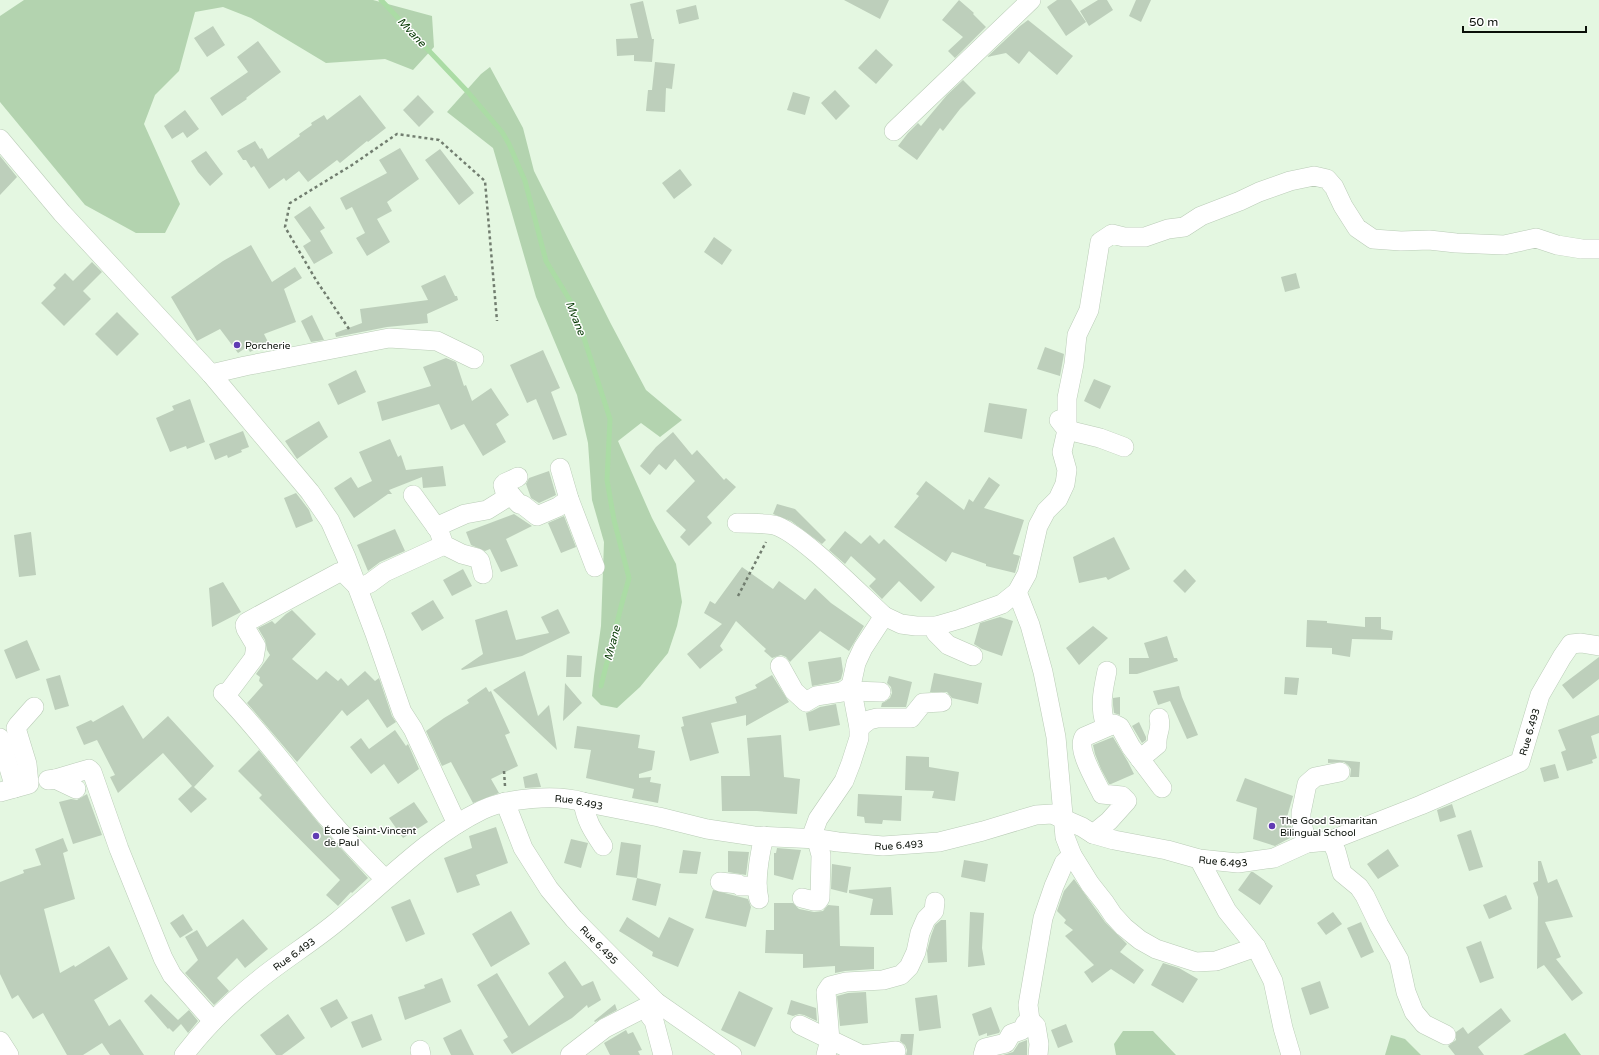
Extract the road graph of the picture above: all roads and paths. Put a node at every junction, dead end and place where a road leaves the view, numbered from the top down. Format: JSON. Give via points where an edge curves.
{"nodes":[{"id":1,"x":1031,"y":0,"type":"edge"},
{"id":2,"x":894,"y":131,"type":"dead end"},
{"id":3,"x":0,"y":139,"type":"edge"},
{"id":4,"x":1599,"y":249,"type":"edge"},
{"id":5,"x":497,"y":321,"type":"dead end"},
{"id":6,"x":359,"y":344,"type":"junction"},
{"id":7,"x":474,"y":359,"type":"dead end"},
{"id":8,"x":211,"y":374,"type":"junction"},
{"id":9,"x":1054,"y":414,"type":"dead end"},
{"id":10,"x":1067,"y":430,"type":"junction"},
{"id":11,"x":1124,"y":448,"type":"dead end"},
{"id":12,"x":560,"y":468,"type":"dead end"},
{"id":13,"x":518,"y":477,"type":"dead end"},
{"id":14,"x":413,"y":495,"type":"dead end"},
{"id":15,"x":511,"y":495,"type":"junction"},
{"id":16,"x":569,"y":499,"type":"junction"},
{"id":17,"x":737,"y":523,"type":"dead end"},
{"id":18,"x":775,"y":525,"type":"junction"},
{"id":19,"x":436,"y":527,"type":"junction"},
{"id":20,"x":444,"y":546,"type":"junction"},
{"id":21,"x":595,"y":567,"type":"dead end"},
{"id":22,"x":483,"y":574,"type":"dead end"},
{"id":23,"x":359,"y":588,"type":"junction"},
{"id":24,"x":1017,"y":592,"type":"junction"},
{"id":25,"x":738,"y":596,"type":"dead end"},
{"id":26,"x":884,"y":616,"type":"junction"},
{"id":27,"x":936,"y":626,"type":"junction"},
{"id":28,"x":1599,"y":646,"type":"edge"},
{"id":29,"x":973,"y":656,"type":"dead end"},
{"id":30,"x":780,"y":666,"type":"dead end"},
{"id":31,"x":1107,"y":671,"type":"dead end"},
{"id":32,"x":852,"y":689,"type":"junction"},
{"id":33,"x":880,"y":692,"type":"dead end"},
{"id":34,"x":942,"y":702,"type":"dead end"},
{"id":35,"x":34,"y":707,"type":"dead end"},
{"id":36,"x":1159,"y":718,"type":"dead end"},
{"id":37,"x":1106,"y":726,"type":"junction"},
{"id":38,"x":859,"y":728,"type":"junction"},
{"id":39,"x":0,"y":738,"type":"edge"},
{"id":40,"x":1140,"y":759,"type":"junction"},
{"id":41,"x":1340,"y":772,"type":"dead end"},
{"id":42,"x":55,"y":778,"type":"junction"},
{"id":43,"x":15,"y":788,"type":"edge"},
{"id":44,"x":1162,"y":788,"type":"dead end"},
{"id":45,"x":76,"y":789,"type":"dead end"},
{"id":46,"x":505,"y":802,"type":"junction"},
{"id":47,"x":583,"y":802,"type":"junction"},
{"id":48,"x":1062,"y":818,"type":"junction"},
{"id":49,"x":457,"y":824,"type":"junction"},
{"id":50,"x":1093,"y":834,"type":"junction"},
{"id":51,"x":764,"y":836,"type":"junction"},
{"id":52,"x":815,"y":838,"type":"junction"},
{"id":53,"x":1329,"y":841,"type":"junction"},
{"id":54,"x":1307,"y":843,"type":"junction"},
{"id":55,"x":603,"y":846,"type":"dead end"},
{"id":56,"x":1072,"y":855,"type":"junction"},
{"id":57,"x":1199,"y":859,"type":"junction"},
{"id":58,"x":385,"y":879,"type":"junction"},
{"id":59,"x":720,"y":882,"type":"dead end"},
{"id":60,"x":802,"y":898,"type":"dead end"},
{"id":61,"x":935,"y":902,"type":"dead end"},
{"id":62,"x":1256,"y":947,"type":"junction"},
{"id":63,"x":656,"y":1002,"type":"junction"},
{"id":64,"x":1030,"y":1020,"type":"junction"},
{"id":65,"x":213,"y":1021,"type":"junction"},
{"id":66,"x":800,"y":1025,"type":"dead end"},
{"id":67,"x":1446,"y":1035,"type":"dead end"},
{"id":68,"x":0,"y":1041,"type":"edge"},
{"id":69,"x":828,"y":1048,"type":"edge"},
{"id":70,"x":896,"y":1051,"type":"dead end"},
{"id":71,"x":9,"y":1055,"type":"edge"},
{"id":72,"x":184,"y":1055,"type":"edge"},
{"id":73,"x":570,"y":1055,"type":"edge"},
{"id":74,"x":663,"y":1055,"type":"edge"},
{"id":75,"x":732,"y":1055,"type":"edge"},
{"id":76,"x":862,"y":1055,"type":"edge"},
{"id":77,"x":983,"y":1055,"type":"edge"},
{"id":78,"x":1038,"y":1055,"type":"edge"},
{"id":79,"x":1291,"y":1055,"type":"edge"}],
"edges":[{"from":1,"to":2,"type":"street"},
{"from":3,"to":8,"type":"street","via":[[62,213]]},
{"from":4,"to":10,"type":"street","via":[[1564,246],[1536,238],[1504,245],[1373,239],[1357,228],[1334,187],[1326,179],[1314,176],[1259,192],[1201,216],[1184,227],[1168,229],[1145,237],[1112,234],[1100,242],[1089,310],[1077,335],[1067,398]]},
{"from":5,"to":6,"type":"path","via":[[485,181],[439,140],[397,134],[290,203],[285,227],[316,280]]},
{"from":6,"to":7,"type":"street","via":[[389,338],[437,341]]},
{"from":6,"to":8,"type":"street"},
{"from":8,"to":23,"type":"street","via":[[314,487]]},
{"from":9,"to":10,"type":"street"},
{"from":10,"to":11,"type":"street","via":[[1100,438]]},
{"from":10,"to":24,"type":"street","via":[[1062,452],[1067,470],[1065,484],[1058,499],[1046,511],[1038,526],[1027,574]]},
{"from":12,"to":16,"type":"street"},
{"from":13,"to":15,"type":"street","via":[[503,485],[505,492]]},
{"from":14,"to":19,"type":"street"},
{"from":15,"to":16,"type":"street","via":[[537,516]]},
{"from":15,"to":19,"type":"street","via":[[487,510],[465,514]]},
{"from":16,"to":21,"type":"street"},
{"from":17,"to":18,"type":"street"},
{"from":18,"to":25,"type":"path"},
{"from":18,"to":26,"type":"street","via":[[810,548]]},
{"from":19,"to":20,"type":"street"},
{"from":20,"to":22,"type":"street","via":[[477,558]]},
{"from":20,"to":23,"type":"street","via":[[384,572]]},
{"from":23,"to":49,"type":"street","via":[[402,712],[413,729]]},
{"from":23,"to":58,"type":"street","via":[[341,572],[247,622],[246,629],[256,646],[254,658],[227,694],[223,693],[245,716],[318,806]]},
{"from":24,"to":27,"type":"street","via":[[1002,604]]},
{"from":24,"to":48,"type":"street","via":[[1030,625],[1056,737]]},
{"from":26,"to":27,"type":"street","via":[[901,624]]},
{"from":26,"to":32,"type":"street","via":[[856,663]]},
{"from":27,"to":29,"type":"street","via":[[936,633],[948,645]]},
{"from":28,"to":53,"type":"street","name":"Rue 6.493","via":[[1571,644],[1562,657],[1540,695],[1520,762]]},
{"from":30,"to":32,"type":"street","via":[[794,691],[806,702],[816,696]]},
{"from":31,"to":37,"type":"street","via":[[1102,699]]},
{"from":32,"to":33,"type":"street"},
{"from":32,"to":38,"type":"street"},
{"from":34,"to":38,"type":"street","via":[[923,703],[911,718],[877,718],[868,720]]},
{"from":35,"to":43,"type":"street","via":[[16,728],[27,764]]},
{"from":36,"to":40,"type":"street","via":[[1161,727],[1156,736],[1157,745]]},
{"from":37,"to":40,"type":"street","via":[[1114,724],[1120,727]]},
{"from":37,"to":50,"type":"street","via":[[1084,737],[1081,744],[1084,756],[1102,794],[1122,796],[1127,801]]},
{"from":38,"to":52,"type":"street","via":[[859,738],[846,775],[818,819]]},
{"from":39,"to":43,"type":"street"},
{"from":40,"to":44,"type":"street"},
{"from":41,"to":54,"type":"street","via":[[1315,777],[1306,787],[1301,813]]},
{"from":42,"to":43,"type":"street"},
{"from":42,"to":45,"type":"street"},
{"from":42,"to":65,"type":"street","via":[[88,769],[92,772],[119,849],[163,958],[172,975]]},
{"from":46,"to":47,"type":"street","name":"Rue 6.493","via":[[538,799],[572,799]]},
{"from":46,"to":49,"type":"street","name":"Rue 6.493","via":[[483,809]]},
{"from":46,"to":63,"type":"street","name":"Rue 6.495","via":[[523,848],[549,889],[574,919]]},
{"from":47,"to":51,"type":"street","name":"Rue 6.493","via":[[707,829]]},
{"from":47,"to":55,"type":"street","via":[[588,823]]},
{"from":48,"to":50,"type":"street","name":"Rue 6.493","via":[[1082,826]]},
{"from":48,"to":52,"type":"street","name":"Rue 6.493","via":[[1052,814],[1036,815],[939,842],[883,846]]},
{"from":48,"to":56,"type":"street","via":[[1065,837]]},
{"from":49,"to":58,"type":"street","name":"Rue 6.493","via":[[426,845]]},
{"from":50,"to":57,"type":"street","name":"Rue 6.493"},
{"from":51,"to":52,"type":"street","name":"Rue 6.493"},
{"from":51,"to":59,"type":"street","via":[[760,854],[758,892],[738,884]]},
{"from":52,"to":60,"type":"street","via":[[821,855],[820,898],[814,901]]},
{"from":53,"to":54,"type":"street","name":"Rue 6.493"},
{"from":53,"to":67,"type":"street","via":[[1336,851],[1342,873],[1365,896],[1399,960],[1406,992],[1414,1012],[1424,1024]]},
{"from":54,"to":57,"type":"street","name":"Rue 6.493","via":[[1274,858],[1238,863]]},
{"from":56,"to":62,"type":"street","via":[[1113,915],[1140,940],[1156,949],[1196,962],[1216,961]]},
{"from":56,"to":64,"type":"street","via":[[1064,862],[1043,918],[1028,1005]]},
{"from":57,"to":62,"type":"street","via":[[1227,911]]},
{"from":58,"to":65,"type":"street","name":"Rue 6.493","via":[[315,940],[231,1002]]},
{"from":61,"to":69,"type":"street","via":[[934,911],[926,919],[920,933],[916,952],[909,967],[901,975],[883,980],[846,982],[830,986],[826,992]]},
{"from":62,"to":79,"type":"street","via":[[1273,981]]},
{"from":63,"to":73,"type":"street","via":[[605,1028]]},
{"from":63,"to":74,"type":"street","via":[[650,1016],[654,1021]]},
{"from":63,"to":75,"type":"street","name":"Rue 6.495"},
{"from":64,"to":77,"type":"street","via":[[1022,1030],[1011,1034],[1006,1043],[985,1048]]},
{"from":64,"to":78,"type":"street","via":[[1036,1026]]},
{"from":65,"to":72,"type":"street","name":"Rue 6.493"},
{"from":66,"to":69,"type":"street"},
{"from":68,"to":71,"type":"street"},
{"from":69,"to":76,"type":"street"},
{"from":70,"to":76,"type":"street"}]}
